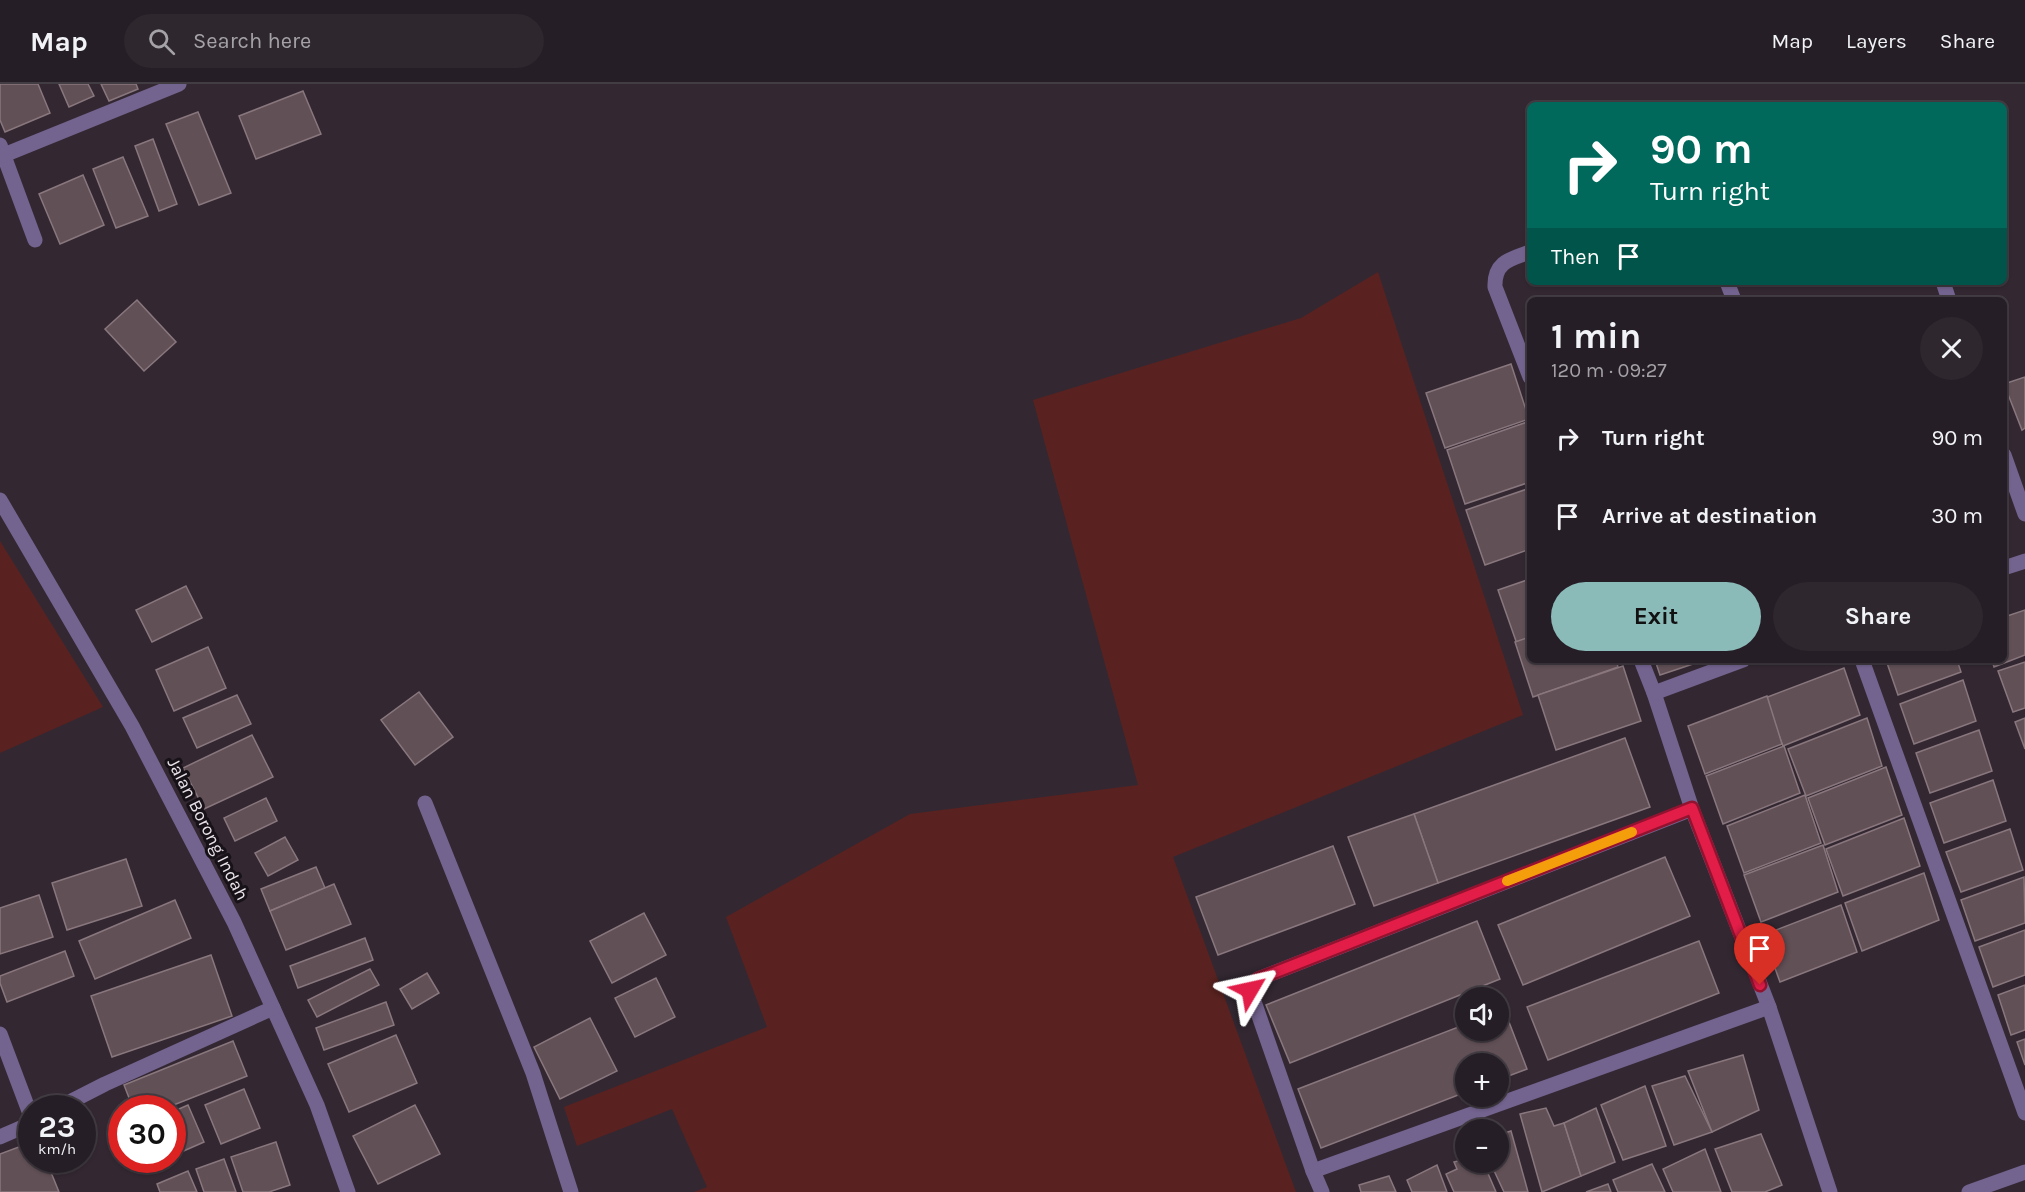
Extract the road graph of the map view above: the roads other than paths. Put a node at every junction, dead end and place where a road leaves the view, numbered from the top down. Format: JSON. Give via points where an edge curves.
{"nodes":[{"id":1,"x":179,"y":84,"type":"edge"},
{"id":2,"x":2,"y":150,"type":"edge"},
{"id":3,"x":35,"y":240,"type":"dead end"},
{"id":4,"x":1527,"y":253,"type":"edge"},
{"id":5,"x":1527,"y":369,"type":"edge"},
{"id":6,"x":2007,"y":463,"type":"edge"},
{"id":7,"x":0,"y":500,"type":"edge"},
{"id":8,"x":2025,"y":514,"type":"edge"},
{"id":9,"x":2025,"y":561,"type":"edge"},
{"id":10,"x":2007,"y":567,"type":"edge"},
{"id":11,"x":1642,"y":663,"type":"edge"},
{"id":12,"x":1735,"y":663,"type":"edge"},
{"id":13,"x":1863,"y":663,"type":"edge"},
{"id":14,"x":1654,"y":693,"type":"junction"},
{"id":15,"x":425,"y":803,"type":"dead end"},
{"id":16,"x":1692,"y":808,"type":"junction"},
{"id":17,"x":1768,"y":1007,"type":"junction"},
{"id":18,"x":273,"y":1008,"type":"junction"},
{"id":19,"x":0,"y":1034,"type":"edge"},
{"id":20,"x":22,"y":1095,"type":"edge"},
{"id":21,"x":83,"y":1095,"type":"edge"},
{"id":22,"x":2025,"y":1113,"type":"edge"},
{"id":23,"x":18,"y":1128,"type":"edge"},
{"id":24,"x":0,"y":1137,"type":"edge"},
{"id":25,"x":1313,"y":1171,"type":"junction"},
{"id":26,"x":2025,"y":1172,"type":"edge"},
{"id":27,"x":348,"y":1192,"type":"edge"},
{"id":28,"x":571,"y":1192,"type":"edge"},
{"id":29,"x":1322,"y":1192,"type":"edge"},
{"id":30,"x":1830,"y":1192,"type":"edge"},
{"id":31,"x":1969,"y":1192,"type":"edge"}],
"edges":[{"from":1,"to":2,"type":"street"},
{"from":2,"to":3,"type":"street"},
{"from":4,"to":5,"type":"street","via":[[1507,260],[1496,273],[1495,287]]},
{"from":6,"to":8,"type":"street"},
{"from":7,"to":18,"type":"street","name":"Jalan Borong Indah","via":[[132,726],[234,922]]},
{"from":9,"to":10,"type":"street"},
{"from":11,"to":14,"type":"street"},
{"from":12,"to":14,"type":"street"},
{"from":13,"to":22,"type":"street"},
{"from":14,"to":16,"type":"street"},
{"from":15,"to":28,"type":"street","via":[[532,1073]]},
{"from":16,"to":17,"type":"street"},
{"from":16,"to":25,"type":"street","via":[[1252,984],[1250,990]]},
{"from":17,"to":25,"type":"street"},
{"from":17,"to":30,"type":"street"},
{"from":18,"to":21,"type":"street"},
{"from":18,"to":27,"type":"street","name":"Jalan Borong Indah","via":[[317,1105]]},
{"from":19,"to":20,"type":"street"},
{"from":23,"to":24,"type":"street"},
{"from":25,"to":29,"type":"street"},
{"from":26,"to":31,"type":"street"}]}
